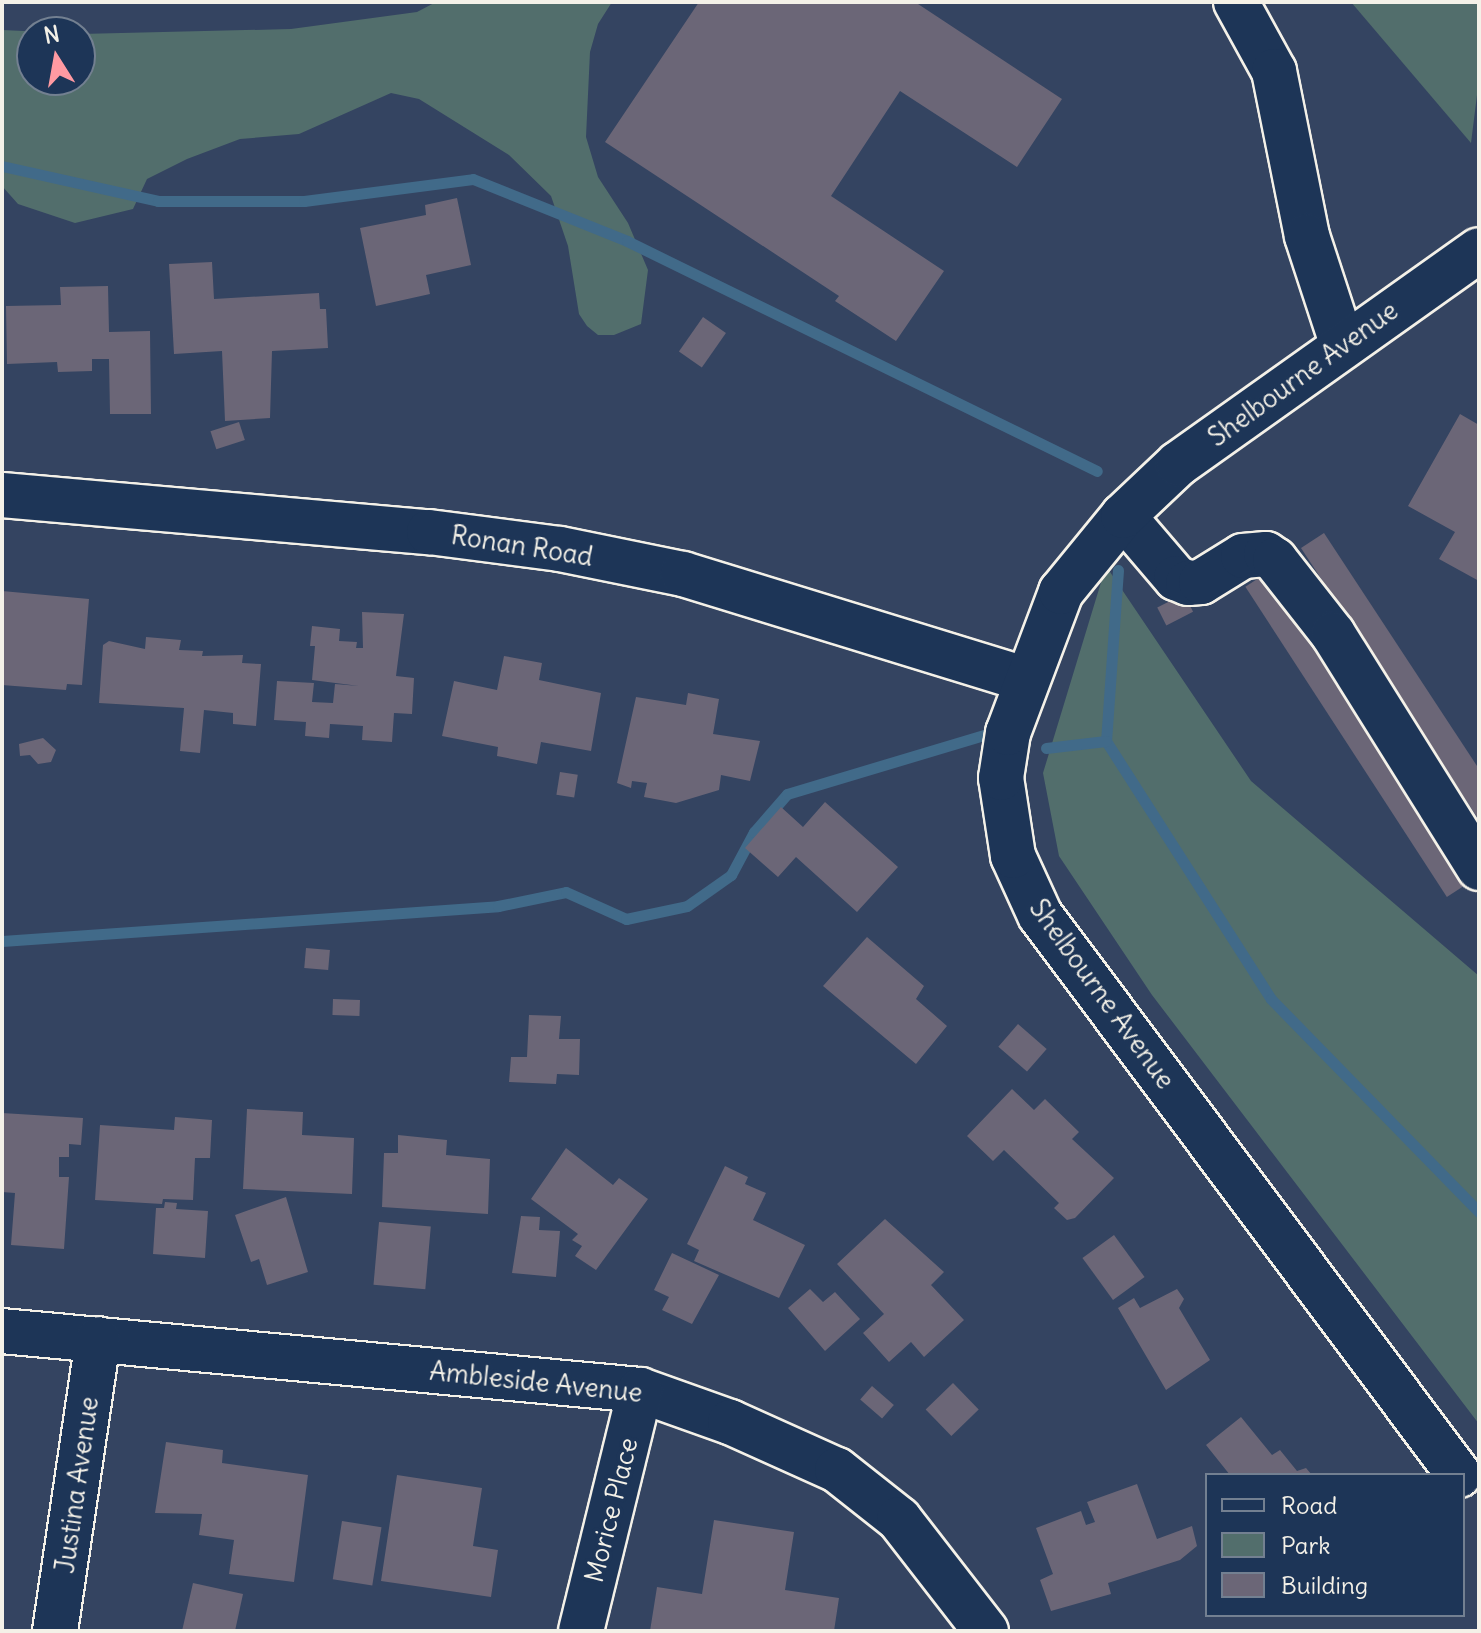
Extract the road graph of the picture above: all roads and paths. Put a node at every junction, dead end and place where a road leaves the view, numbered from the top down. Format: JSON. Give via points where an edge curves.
{"nodes":[{"id":1,"x":1236,"y":2,"type":"edge"},
{"id":2,"x":1479,"y":250,"type":"edge"},
{"id":3,"x":1342,"y":343,"type":"junction"},
{"id":4,"x":2,"y":495,"type":"edge"},
{"id":5,"x":1123,"y":516,"type":"junction"},
{"id":6,"x":1027,"y":680,"type":"junction"},
{"id":7,"x":1479,"y":868,"type":"edge"},
{"id":8,"x":2,"y":1331,"type":"edge"},
{"id":9,"x":98,"y":1339,"type":"junction"},
{"id":10,"x":640,"y":1390,"type":"junction"},
{"id":11,"x":1458,"y":1473,"type":"edge"},
{"id":12,"x":1465,"y":1483,"type":"edge"},
{"id":13,"x":1479,"y":1501,"type":"edge"},
{"id":14,"x":55,"y":1631,"type":"edge"},
{"id":15,"x":581,"y":1631,"type":"edge"},
{"id":16,"x":986,"y":1631,"type":"edge"}],
"edges":[{"from":1,"to":3,"type":"street","via":[[1274,71],[1307,236]]},
{"from":2,"to":3,"type":"street","name":"Shelbourne Avenue"},
{"from":3,"to":5,"type":"street","name":"Shelbourne Avenue","via":[[1178,464]]},
{"from":4,"to":6,"type":"street","name":"Ronan Road","via":[[429,532],[560,549],[683,574]]},
{"from":5,"to":6,"type":"street","name":"Shelbourne Avenue","via":[[1061,592]]},
{"from":5,"to":7,"type":"street","via":[[1176,578],[1188,583],[1201,582],[1243,556],[1266,554],[1275,560],[1333,634]]},
{"from":6,"to":11,"type":"street","name":"Shelbourne Avenue","via":[[1008,733],[1001,778],[1013,856],[1040,915]]},
{"from":8,"to":9,"type":"street","name":"Ambleside Avenue"},
{"from":9,"to":10,"type":"street","name":"Ambleside Avenue"},
{"from":9,"to":14,"type":"street","name":"Justina Avenue"},
{"from":10,"to":15,"type":"street","name":"Morice Place"},
{"from":10,"to":16,"type":"street","name":"Ambleside Avenue","via":[[730,1422],[837,1470],[899,1519]]},
{"from":12,"to":13,"type":"street"}]}
